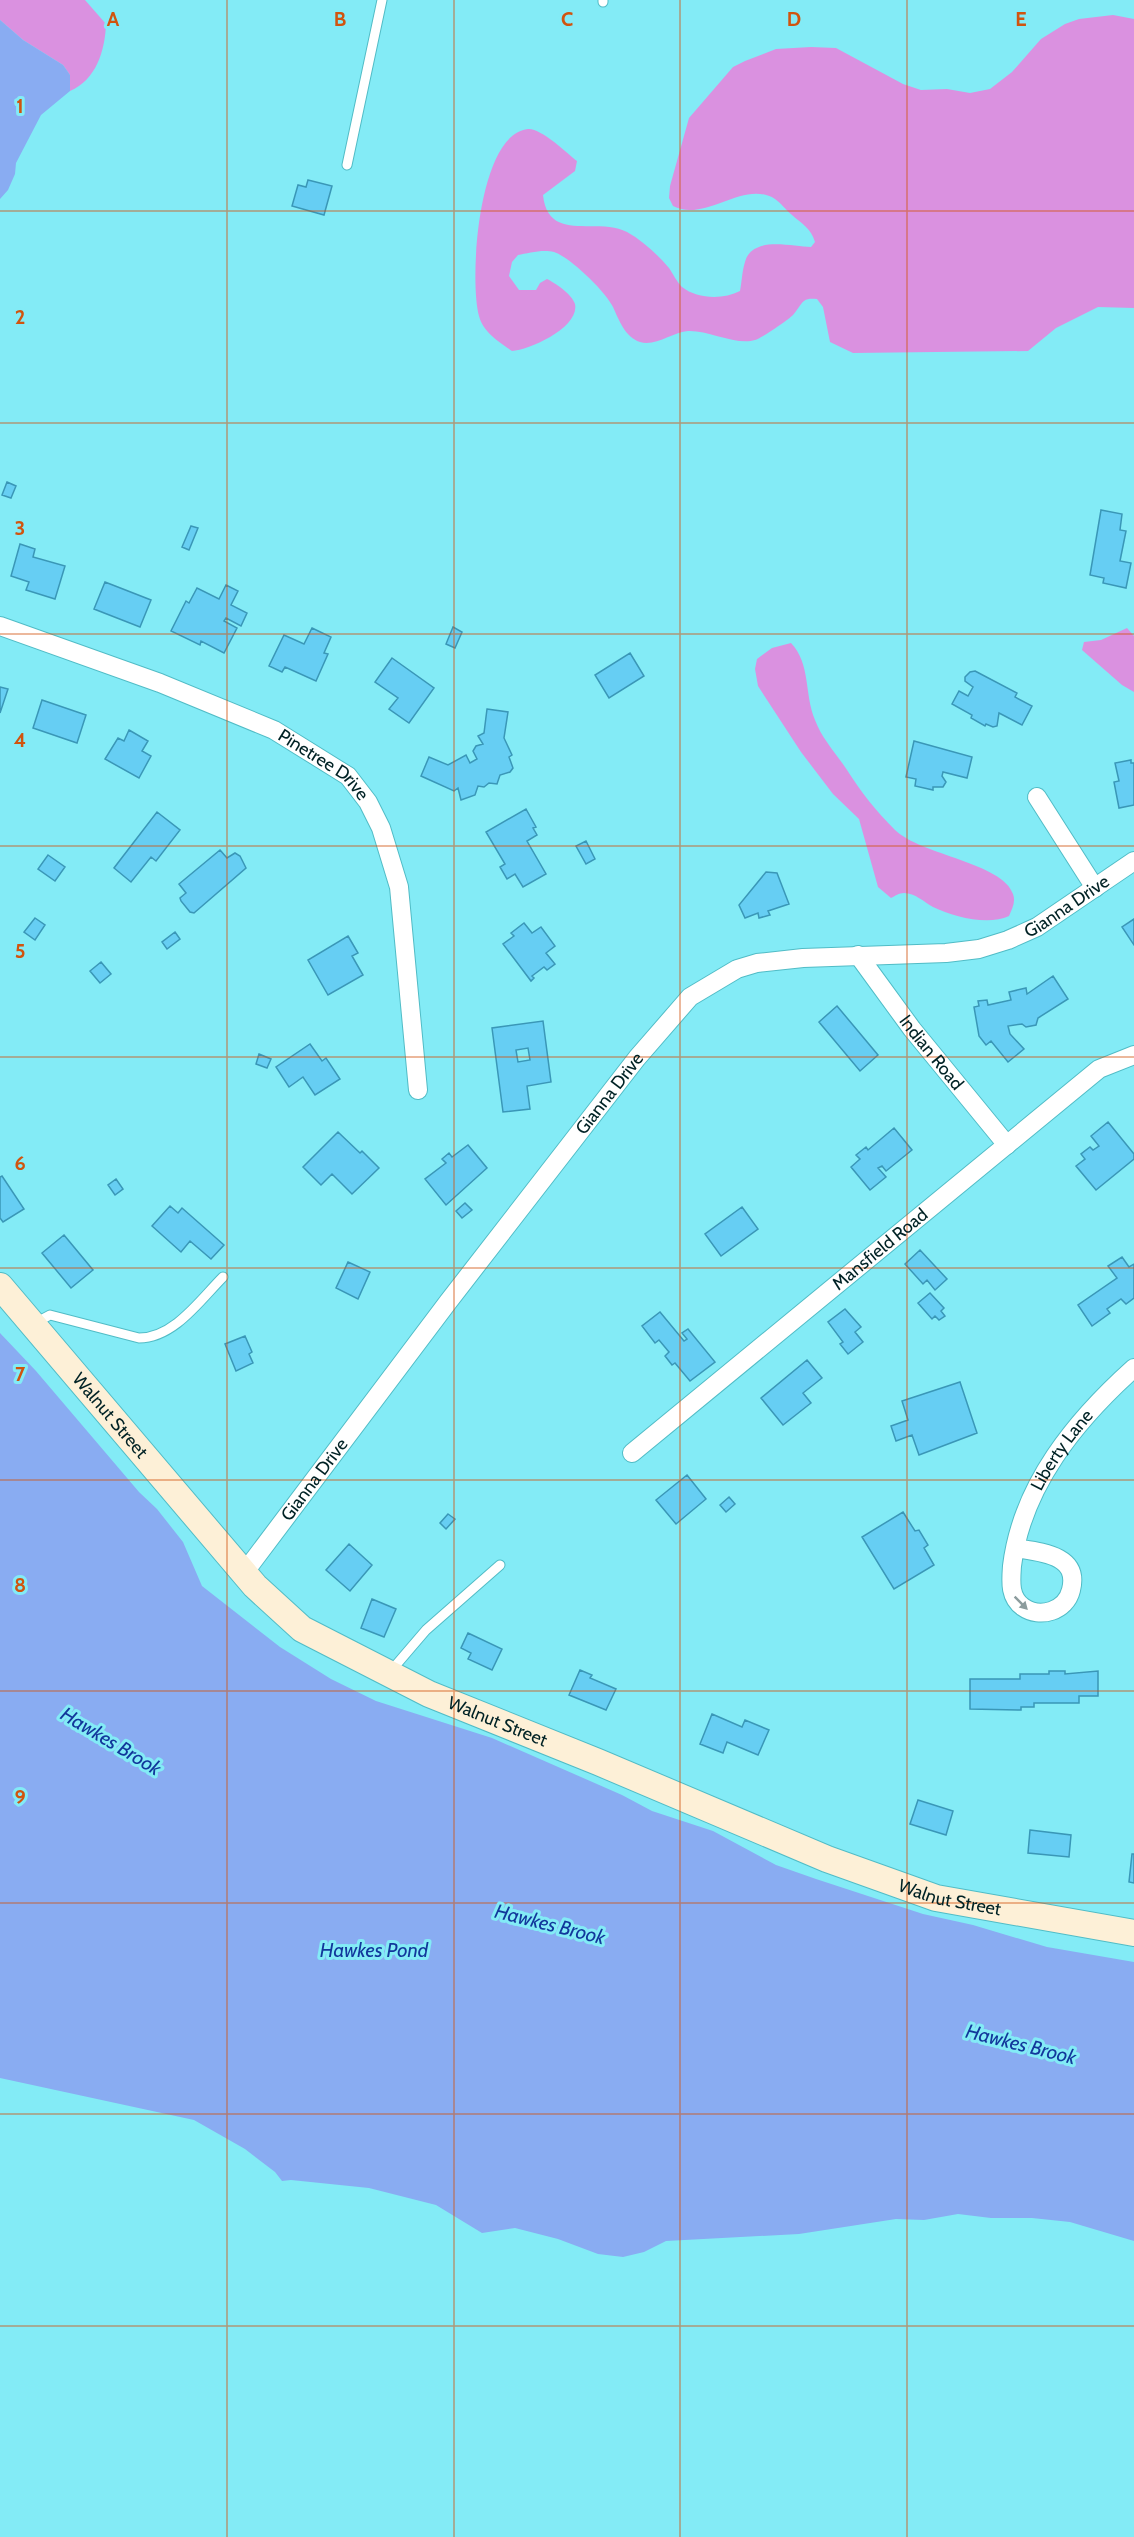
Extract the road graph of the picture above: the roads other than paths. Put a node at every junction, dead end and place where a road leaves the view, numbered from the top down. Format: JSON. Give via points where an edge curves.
{"nodes":[{"id":1,"x":382,"y":0,"type":"edge"},
{"id":2,"x":347,"y":165,"type":"dead end"},
{"id":3,"x":0,"y":626,"type":"edge"},
{"id":4,"x":1037,"y":797,"type":"dead end"},
{"id":5,"x":1134,"y":861,"type":"edge"},
{"id":6,"x":1095,"y":888,"type":"junction"},
{"id":7,"x":858,"y":955,"type":"junction"},
{"id":8,"x":1134,"y":1055,"type":"edge"},
{"id":9,"x":418,"y":1090,"type":"dead end"},
{"id":10,"x":1007,"y":1145,"type":"junction"},
{"id":11,"x":224,"y":1277,"type":"dead end"},
{"id":12,"x":0,"y":1286,"type":"edge"},
{"id":13,"x":32,"y":1324,"type":"junction"},
{"id":14,"x":1134,"y":1368,"type":"edge"},
{"id":15,"x":632,"y":1453,"type":"dead end"},
{"id":16,"x":1015,"y":1548,"type":"dead end"},
{"id":17,"x":500,"y":1565,"type":"dead end"},
{"id":18,"x":244,"y":1573,"type":"junction"},
{"id":19,"x":388,"y":1674,"type":"junction"},
{"id":20,"x":1134,"y":1933,"type":"edge"}],
"edges":[{"from":1,"to":2,"type":"lane"},
{"from":3,"to":9,"type":"street","name":"Pinetree Drive","via":[[160,683],[274,730],[348,776],[381,828],[399,887]]},
{"from":4,"to":6,"type":"street"},
{"from":5,"to":6,"type":"street","name":"Gianna Drive"},
{"from":6,"to":7,"type":"street","name":"Gianna Drive","via":[[1036,927],[979,949]]},
{"from":7,"to":10,"type":"street","name":"Indian Road","via":[[912,1029]]},
{"from":7,"to":18,"type":"street","name":"Gianna Drive","via":[[757,963],[730,973],[690,997],[637,1058],[448,1302]]},
{"from":8,"to":10,"type":"street","name":"Mansfield Road","via":[[1099,1069]]},
{"from":10,"to":15,"type":"street","name":"Mansfield Road"},
{"from":11,"to":13,"type":"lane","via":[[165,1332],[150,1338],[50,1315]]},
{"from":12,"to":13,"type":"main road","name":"Walnut Street"},
{"from":13,"to":18,"type":"main road","name":"Walnut Street"},
{"from":14,"to":16,"type":"street","name":"Liberty Lane","via":[[1084,1420],[1047,1467]]},
{"from":17,"to":19,"type":"lane","via":[[426,1630]]},
{"from":18,"to":19,"type":"main road","name":"Walnut Street","via":[[302,1629]]},
{"from":19,"to":20,"type":"main road","name":"Walnut Street","via":[[827,1859],[936,1898]]}]}
